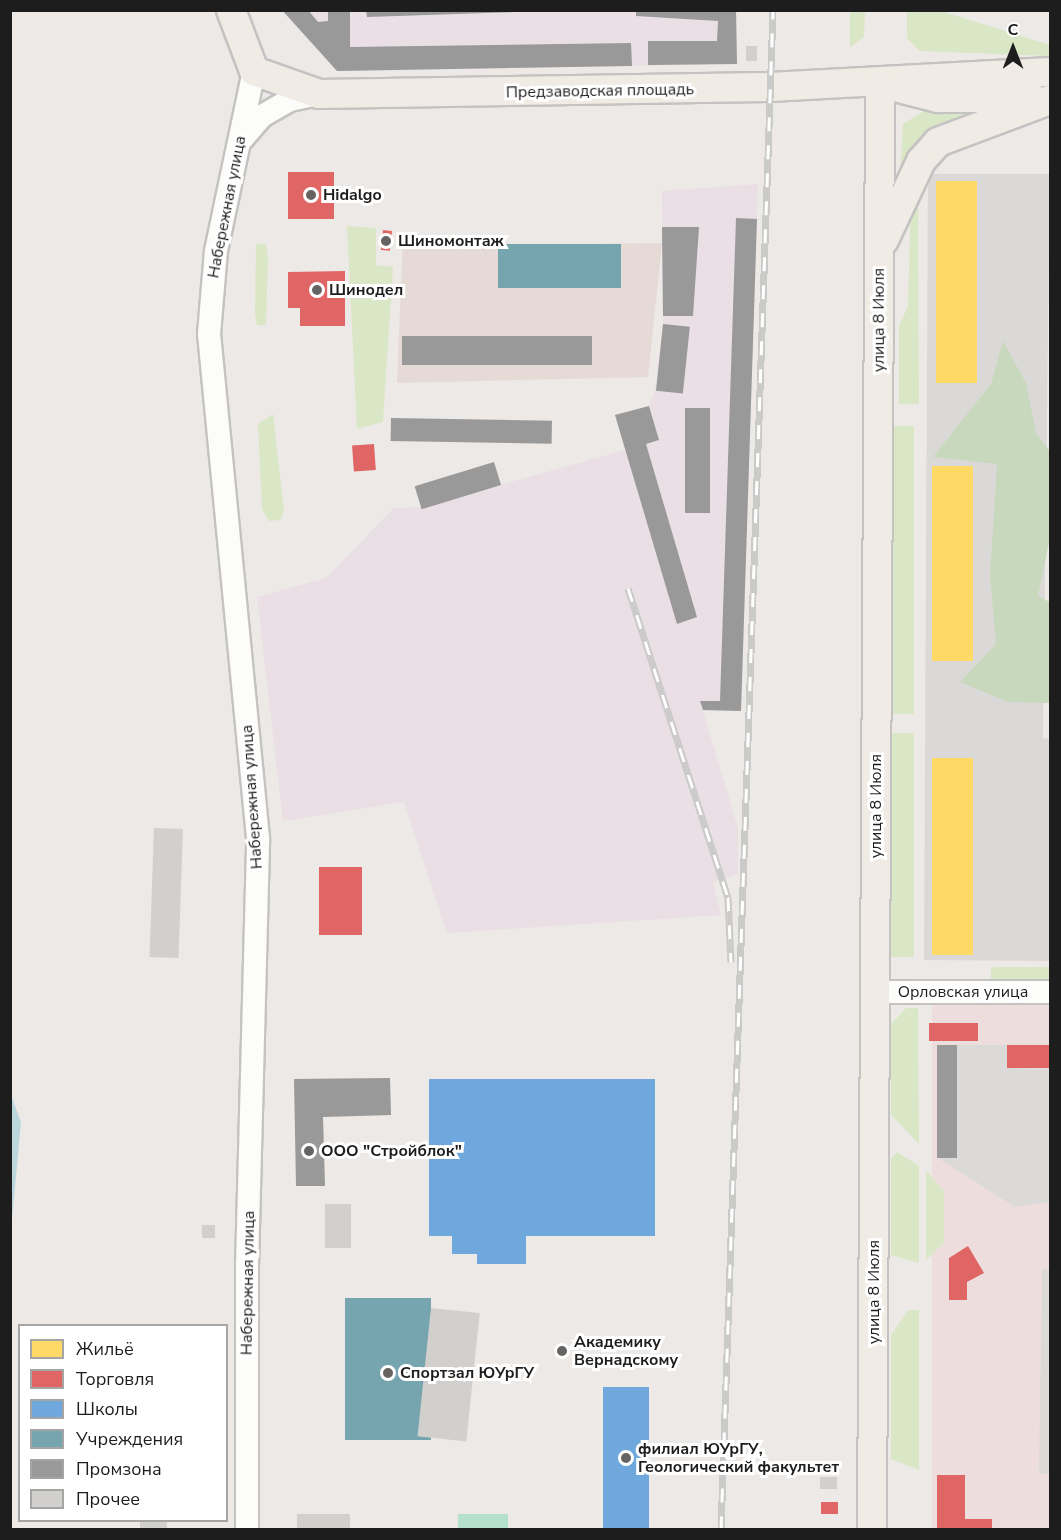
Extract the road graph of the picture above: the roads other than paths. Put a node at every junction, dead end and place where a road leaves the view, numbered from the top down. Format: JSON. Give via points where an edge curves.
{"nodes":[{"id":1,"x":231,"y":10,"type":"edge"},
{"id":2,"x":254,"y":71,"type":"junction"},
{"id":3,"x":1050,"y":72,"type":"edge"},
{"id":4,"x":880,"y":84,"type":"junction"},
{"id":5,"x":319,"y":94,"type":"junction"},
{"id":6,"x":1050,"y":99,"type":"edge"},
{"id":7,"x":241,"y":140,"type":"junction"},
{"id":8,"x":879,"y":250,"type":"junction"},
{"id":9,"x":875,"y":992,"type":"junction"},
{"id":10,"x":1050,"y":992,"type":"edge"},
{"id":11,"x":247,"y":1530,"type":"edge"},
{"id":12,"x":872,"y":1530,"type":"edge"}],
"edges":[{"from":1,"to":2,"type":"main road"},
{"from":2,"to":5,"type":"main road"},
{"from":2,"to":7,"type":"street","name":"Набережная улица"},
{"from":3,"to":4,"type":"main road","name":"Предзаводская площадь","via":[[938,74]]},
{"from":4,"to":5,"type":"main road","name":"Предзаводская площадь"},
{"from":4,"to":6,"type":"main road","name":"Предзаводская площадь","via":[[938,98]]},
{"from":4,"to":8,"type":"main road","name":"улица 8 Июля"},
{"from":5,"to":7,"type":"street","via":[[290,100],[262,116]]},
{"from":6,"to":8,"type":"main road","via":[[938,141],[921,161]]},
{"from":7,"to":11,"type":"street","name":"Набережная улица","via":[[216,251],[209,359],[258,837],[247,1266]]},
{"from":8,"to":9,"type":"main road","name":"улица 8 Июля"},
{"from":9,"to":10,"type":"street","name":"Орловская улица"},
{"from":9,"to":12,"type":"main road","name":"улица 8 Июля"}]}
